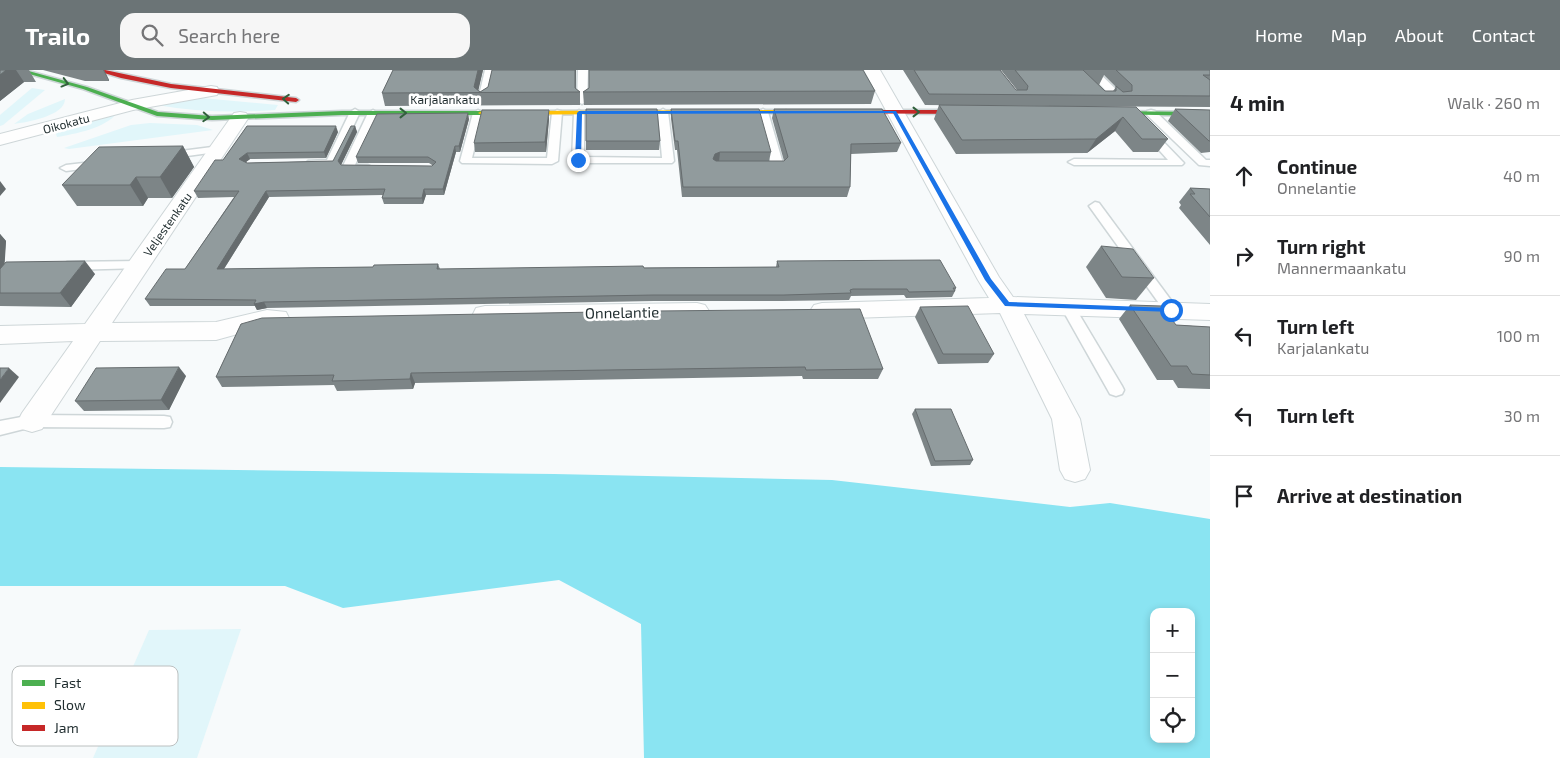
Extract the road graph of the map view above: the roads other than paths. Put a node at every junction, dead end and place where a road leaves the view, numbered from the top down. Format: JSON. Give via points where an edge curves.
{"nodes":[{"id":1,"x":18,"y":70,"type":"edge"},
{"id":2,"x":98,"y":70,"type":"edge"},
{"id":3,"x":490,"y":70,"type":"edge"},
{"id":4,"x":583,"y":70,"type":"edge"},
{"id":5,"x":872,"y":70,"type":"edge"},
{"id":6,"x":1091,"y":70,"type":"edge"},
{"id":7,"x":122,"y":76,"type":"junction"},
{"id":8,"x":211,"y":91,"type":"junction"},
{"id":9,"x":1104,"y":99,"type":"edge"},
{"id":10,"x":1125,"y":99,"type":"joint"},
{"id":11,"x":308,"y":100,"type":"dead end"},
{"id":12,"x":483,"y":100,"type":"edge"},
{"id":13,"x":582,"y":100,"type":"edge"},
{"id":14,"x":342,"y":101,"type":"dead end"},
{"id":15,"x":398,"y":101,"type":"edge"},
{"id":16,"x":889,"y":102,"type":"junction"},
{"id":17,"x":132,"y":105,"type":"junction"},
{"id":18,"x":355,"y":112,"type":"junction"},
{"id":19,"x":373,"y":112,"type":"junction"},
{"id":20,"x":663,"y":112,"type":"junction"},
{"id":21,"x":763,"y":112,"type":"junction"},
{"id":22,"x":986,"y":112,"type":"edge"},
{"id":23,"x":478,"y":113,"type":"junction"},
{"id":24,"x":557,"y":113,"type":"junction"},
{"id":25,"x":579,"y":113,"type":"junction"},
{"id":26,"x":1091,"y":113,"type":"edge"},
{"id":27,"x":1129,"y":113,"type":"junction"},
{"id":28,"x":1151,"y":113,"type":"junction"},
{"id":29,"x":157,"y":114,"type":"junction"},
{"id":30,"x":1210,"y":114,"type":"edge"},
{"id":31,"x":240,"y":117,"type":"junction"},
{"id":32,"x":114,"y":125,"type":"junction"},
{"id":33,"x":0,"y":140,"type":"edge"},
{"id":34,"x":0,"y":148,"type":"edge"},
{"id":35,"x":220,"y":149,"type":"junction"},
{"id":36,"x":153,"y":157,"type":"edge"},
{"id":37,"x":114,"y":162,"type":"edge"},
{"id":38,"x":1074,"y":162,"type":"dead end"},
{"id":39,"x":304,"y":163,"type":"edge"},
{"id":40,"x":1210,"y":163,"type":"edge"},
{"id":41,"x":749,"y":167,"type":"edge"},
{"id":42,"x":66,"y":168,"type":"dead end"},
{"id":43,"x":375,"y":168,"type":"edge"},
{"id":44,"x":1095,"y":206,"type":"dead end"},
{"id":45,"x":139,"y":265,"type":"junction"},
{"id":46,"x":50,"y":267,"type":"edge"},
{"id":47,"x":1007,"y":304,"type":"junction"},
{"id":48,"x":1068,"y":307,"type":"junction"},
{"id":49,"x":1171,"y":310,"type":"junction"},
{"id":50,"x":723,"y":311,"type":"edge"},
{"id":51,"x":801,"y":311,"type":"edge"},
{"id":52,"x":1210,"y":312,"type":"edge"},
{"id":53,"x":466,"y":314,"type":"edge"},
{"id":54,"x":297,"y":317,"type":"edge"},
{"id":55,"x":94,"y":332,"type":"junction"},
{"id":56,"x":0,"y":335,"type":"edge"},
{"id":57,"x":1116,"y":390,"type":"dead end"},
{"id":58,"x":32,"y":421,"type":"junction"},
{"id":59,"x":164,"y":422,"type":"dead end"},
{"id":60,"x":0,"y":428,"type":"edge"},
{"id":61,"x":1075,"y":470,"type":"dead end"}],
"edges":[{"from":1,"to":17,"type":"main road","name":"Karjalankatu","one_way":true},
{"from":2,"to":7,"type":"main road"},
{"from":3,"to":12,"type":"lane"},
{"from":4,"to":13,"type":"lane"},
{"from":5,"to":16,"type":"street"},
{"from":6,"to":10,"type":"lane"},
{"from":7,"to":8,"type":"main road"},
{"from":7,"to":17,"type":"street","via":[[131,88]]},
{"from":11,"to":8,"type":"main road","one_way":true},
{"from":8,"to":17,"type":"street","name":"Oikokatu"},
{"from":9,"to":10,"type":"main road"},
{"from":14,"to":15,"type":"main road","name":"Karjalankatu"},
{"from":16,"to":21,"type":"main road","name":"Karjalankatu"},
{"from":16,"to":22,"type":"main road","name":"Karjalankatu","one_way":true},
{"from":16,"to":47,"type":"street","via":[[989,280]]},
{"from":17,"to":29,"type":"main road","name":"Karjalankatu"},
{"from":17,"to":32,"type":"street","name":"Oikokatu"},
{"from":17,"to":33,"type":"street","name":"Oikokatu"},
{"from":18,"to":19,"type":"main road","name":"Karjalankatu"},
{"from":18,"to":31,"type":"main road","name":"Karjalankatu"},
{"from":18,"to":39,"type":"lane","via":[[331,163]]},
{"from":19,"to":23,"type":"main road","name":"Karjalankatu","one_way":true},
{"from":19,"to":43,"type":"lane","via":[[348,168]]},
{"from":20,"to":21,"type":"main road","name":"Karjalankatu"},
{"from":20,"to":25,"type":"main road","name":"Karjalankatu"},
{"from":20,"to":25,"type":"lane","via":[[668,161],[578,160]]},
{"from":21,"to":41,"type":"lane","via":[[778,167]]},
{"from":23,"to":24,"type":"main road","name":"Karjalankatu"},
{"from":23,"to":24,"type":"lane","via":[[466,161],[552,161]]},
{"from":24,"to":25,"type":"main road","name":"Karjalankatu"},
{"from":26,"to":27,"type":"main road"},
{"from":27,"to":28,"type":"main road"},
{"from":27,"to":38,"type":"lane","via":[[1178,163]]},
{"from":28,"to":30,"type":"main road"},
{"from":28,"to":40,"type":"lane","via":[[1204,163]]},
{"from":29,"to":31,"type":"main road","name":"Karjalankatu","one_way":true},
{"from":29,"to":32,"type":"street","name":"Oikokatu"},
{"from":31,"to":35,"type":"street","name":"Veljestenkatu"},
{"from":32,"to":34,"type":"street","name":"Oikokatu","via":[[78,137]]},
{"from":35,"to":36,"type":"lane"},
{"from":35,"to":45,"type":"street","name":"Veljestenkatu"},
{"from":37,"to":42,"type":"lane"},
{"from":44,"to":49,"type":"lane"},
{"from":45,"to":46,"type":"lane"},
{"from":45,"to":55,"type":"street","name":"Veljestenkatu"},
{"from":47,"to":48,"type":"street"},
{"from":47,"to":51,"type":"street"},
{"from":47,"to":61,"type":"street","via":[[1066,419]]},
{"from":48,"to":49,"type":"street"},
{"from":48,"to":57,"type":"lane"},
{"from":49,"to":52,"type":"street"},
{"from":50,"to":53,"type":"street","name":"Onnelantie"},
{"from":54,"to":55,"type":"street","via":[[267,318],[216,331]]},
{"from":55,"to":56,"type":"street"},
{"from":55,"to":58,"type":"street","name":"Veljestenkatu"},
{"from":58,"to":59,"type":"lane"},
{"from":58,"to":60,"type":"lane"}]}
